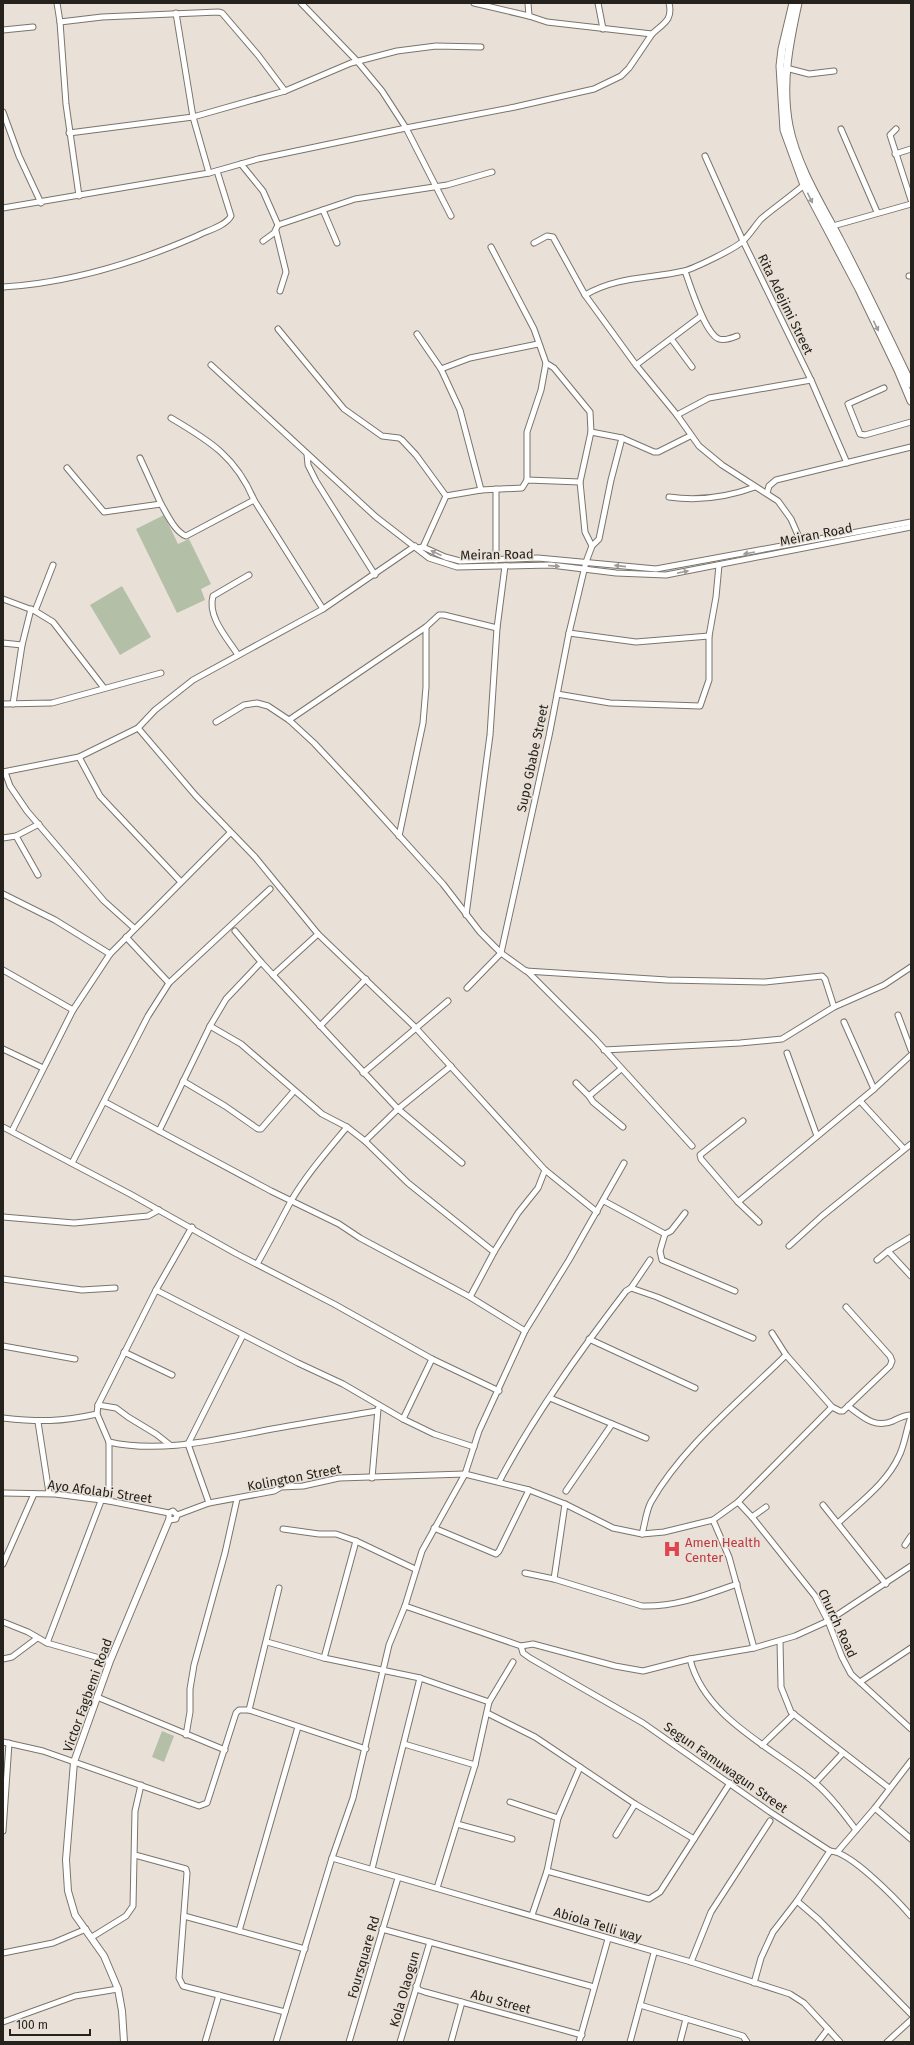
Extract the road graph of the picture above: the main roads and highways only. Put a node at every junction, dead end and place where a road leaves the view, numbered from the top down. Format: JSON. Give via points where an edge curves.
{"nodes":[{"id":1,"x":793,"y":3,"type":"edge"},
{"id":2,"x":798,"y":3,"type":"edge"},
{"id":3,"x":785,"y":49,"type":"junction"},
{"id":4,"x":783,"y":67,"type":"junction"},
{"id":5,"x":825,"y":218,"type":"junction"},
{"id":6,"x":911,"y":384,"type":"edge"},
{"id":7,"x":911,"y":401,"type":"edge"}],
"edges":[{"from":1,"to":3,"type":"main road"},
{"from":2,"to":3,"type":"main road"},
{"from":3,"to":4,"type":"main road"},
{"from":3,"to":4,"type":"main road","via":[[787,60]]},
{"from":4,"to":5,"type":"main road","via":[[790,127],[799,158]]},
{"from":4,"to":5,"type":"main road","one_way":true,"via":[[781,110],[784,130],[804,185]]},
{"from":5,"to":6,"type":"main road","via":[[833,226]]},
{"from":5,"to":7,"type":"main road","one_way":true}]}
